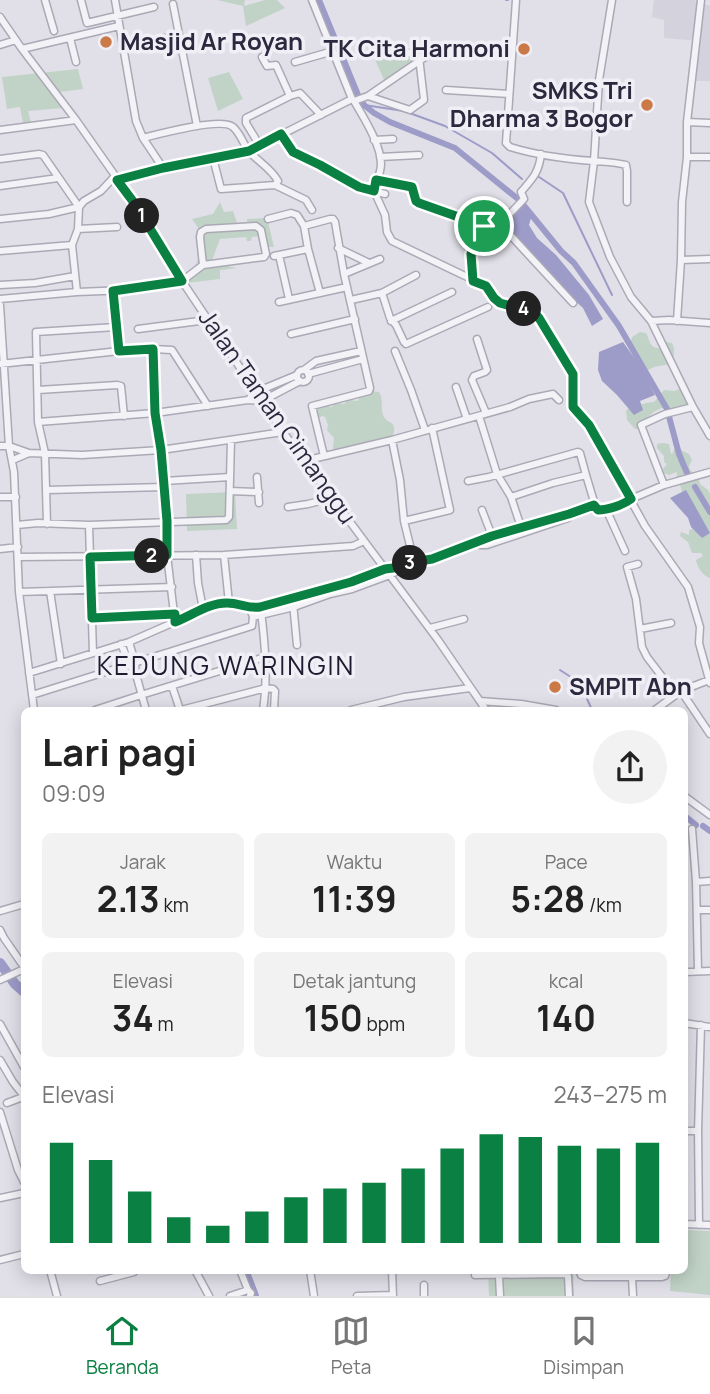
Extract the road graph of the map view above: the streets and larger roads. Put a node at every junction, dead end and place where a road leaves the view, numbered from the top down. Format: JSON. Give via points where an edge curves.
{"nodes":[{"id":1,"x":45,"y":0,"type":"edge"},
{"id":2,"x":81,"y":0,"type":"edge"},
{"id":3,"x":115,"y":0,"type":"edge"},
{"id":4,"x":312,"y":0,"type":"edge"},
{"id":5,"x":516,"y":0,"type":"edge"},
{"id":6,"x":612,"y":0,"type":"edge"},
{"id":7,"x":702,"y":0,"type":"edge"},
{"id":8,"x":710,"y":2,"type":"edge"},
{"id":9,"x":173,"y":4,"type":"dead end"},
{"id":10,"x":154,"y":7,"type":"dead end"},
{"id":11,"x":118,"y":15,"type":"junction"},
{"id":12,"x":0,"y":16,"type":"edge"},
{"id":13,"x":119,"y":26,"type":"junction"},
{"id":14,"x":54,"y":31,"type":"dead end"},
{"id":15,"x":70,"y":38,"type":"junction"},
{"id":16,"x":164,"y":38,"type":"dead end"},
{"id":17,"x":16,"y":40,"type":"junction"},
{"id":18,"x":0,"y":45,"type":"edge"},
{"id":19,"x":124,"y":48,"type":"junction"},
{"id":20,"x":22,"y":49,"type":"junction"},
{"id":21,"x":333,"y":51,"type":"junction"},
{"id":22,"x":380,"y":54,"type":"dead end"},
{"id":23,"x":512,"y":54,"type":"junction"},
{"id":24,"x":262,"y":57,"type":"dead end"},
{"id":25,"x":420,"y":60,"type":"junction"},
{"id":26,"x":76,"y":62,"type":"dead end"},
{"id":27,"x":295,"y":62,"type":"dead end"},
{"id":28,"x":446,"y":90,"type":"dead end"},
{"id":29,"x":509,"y":94,"type":"junction"},
{"id":30,"x":290,"y":96,"type":"junction"},
{"id":31,"x":359,"y":98,"type":"junction"},
{"id":32,"x":321,"y":115,"type":"junction"},
{"id":33,"x":76,"y":120,"type":"junction"},
{"id":34,"x":687,"y":122,"type":"junction"},
{"id":35,"x":710,"y":123,"type":"edge"},
{"id":36,"x":197,"y":126,"type":"junction"},
{"id":37,"x":0,"y":130,"type":"edge"},
{"id":38,"x":281,"y":134,"type":"junction"},
{"id":39,"x":143,"y":138,"type":"junction"},
{"id":40,"x":394,"y":139,"type":"dead end"},
{"id":41,"x":374,"y":140,"type":"junction"},
{"id":42,"x":260,"y":146,"type":"junction"},
{"id":43,"x":249,"y":151,"type":"junction"},
{"id":44,"x":541,"y":154,"type":"junction"},
{"id":45,"x":419,"y":155,"type":"dead end"},
{"id":46,"x":380,"y":157,"type":"junction"},
{"id":47,"x":687,"y":157,"type":"junction"},
{"id":48,"x":710,"y":157,"type":"edge"},
{"id":49,"x":213,"y":158,"type":"junction"},
{"id":50,"x":0,"y":159,"type":"edge"},
{"id":51,"x":594,"y":161,"type":"junction"},
{"id":52,"x":163,"y":168,"type":"junction"},
{"id":53,"x":58,"y":178,"type":"junction"},
{"id":54,"x":116,"y":178,"type":"junction"},
{"id":55,"x":376,"y":180,"type":"junction"},
{"id":56,"x":275,"y":185,"type":"junction"},
{"id":57,"x":0,"y":186,"type":"edge"},
{"id":58,"x":374,"y":191,"type":"junction"},
{"id":59,"x":385,"y":194,"type":"dead end"},
{"id":60,"x":627,"y":202,"type":"dead end"},
{"id":61,"x":79,"y":207,"type":"junction"},
{"id":62,"x":312,"y":210,"type":"dead end"},
{"id":63,"x":0,"y":219,"type":"edge"},
{"id":64,"x":268,"y":219,"type":"dead end"},
{"id":65,"x":500,"y":224,"type":"junction"},
{"id":66,"x":304,"y":226,"type":"junction"},
{"id":67,"x":484,"y":226,"type":"junction"},
{"id":68,"x":117,"y":227,"type":"dead end"},
{"id":69,"x":78,"y":229,"type":"junction"},
{"id":70,"x":72,"y":244,"type":"junction"},
{"id":71,"x":338,"y":248,"type":"junction"},
{"id":72,"x":308,"y":249,"type":"junction"},
{"id":73,"x":0,"y":251,"type":"edge"},
{"id":74,"x":380,"y":259,"type":"dead end"},
{"id":75,"x":710,"y":259,"type":"edge"},
{"id":76,"x":681,"y":260,"type":"junction"},
{"id":77,"x":369,"y":263,"type":"junction"},
{"id":78,"x":203,"y":265,"type":"junction"},
{"id":79,"x":344,"y":274,"type":"junction"},
{"id":80,"x":416,"y":275,"type":"dead end"},
{"id":81,"x":75,"y":276,"type":"junction"},
{"id":82,"x":182,"y":281,"type":"junction"},
{"id":83,"x":473,"y":281,"type":"junction"},
{"id":84,"x":0,"y":285,"type":"edge"},
{"id":85,"x":347,"y":287,"type":"junction"},
{"id":86,"x":113,"y":291,"type":"junction"},
{"id":87,"x":77,"y":292,"type":"junction"},
{"id":88,"x":382,"y":292,"type":"junction"},
{"id":89,"x":452,"y":292,"type":"dead end"},
{"id":90,"x":320,"y":293,"type":"junction"},
{"id":91,"x":0,"y":299,"type":"edge"},
{"id":92,"x":289,"y":299,"type":"junction"},
{"id":93,"x":351,"y":300,"type":"junction"},
{"id":94,"x":279,"y":302,"type":"dead end"},
{"id":95,"x":573,"y":303,"type":"dead end"},
{"id":96,"x":0,"y":305,"type":"edge"},
{"id":97,"x":488,"y":307,"type":"dead end"},
{"id":98,"x":355,"y":319,"type":"junction"},
{"id":99,"x":207,"y":320,"type":"junction"},
{"id":100,"x":391,"y":321,"type":"junction"},
{"id":101,"x":651,"y":321,"type":"junction"},
{"id":102,"x":677,"y":321,"type":"junction"},
{"id":103,"x":710,"y":323,"type":"edge"},
{"id":104,"x":116,"y":327,"type":"junction"},
{"id":105,"x":138,"y":329,"type":"dead end"},
{"id":106,"x":291,"y":334,"type":"dead end"},
{"id":107,"x":477,"y":339,"type":"dead end"},
{"id":108,"x":153,"y":349,"type":"junction"},
{"id":109,"x":119,"y":351,"type":"junction"},
{"id":110,"x":395,"y":351,"type":"dead end"},
{"id":111,"x":362,"y":355,"type":"junction"},
{"id":112,"x":37,"y":359,"type":"junction"},
{"id":113,"x":1,"y":363,"type":"edge"},
{"id":114,"x":298,"y":378,"type":"junction"},
{"id":115,"x":456,"y":387,"type":"dead end"},
{"id":116,"x":38,"y":390,"type":"junction"},
{"id":117,"x":256,"y":392,"type":"junction"},
{"id":118,"x":248,"y":400,"type":"junction"},
{"id":119,"x":559,"y":400,"type":"dead end"},
{"id":120,"x":262,"y":401,"type":"junction"},
{"id":121,"x":208,"y":406,"type":"junction"},
{"id":122,"x":312,"y":406,"type":"junction"},
{"id":123,"x":693,"y":407,"type":"junction"},
{"id":124,"x":302,"y":409,"type":"dead end"},
{"id":125,"x":155,"y":413,"type":"junction"},
{"id":126,"x":482,"y":414,"type":"junction"},
{"id":127,"x":124,"y":416,"type":"junction"},
{"id":128,"x":467,"y":419,"type":"junction"},
{"id":129,"x":38,"y":422,"type":"junction"},
{"id":130,"x":428,"y":429,"type":"junction"},
{"id":131,"x":283,"y":432,"type":"junction"},
{"id":132,"x":710,"y":436,"type":"edge"},
{"id":133,"x":231,"y":440,"type":"junction"},
{"id":134,"x":392,"y":440,"type":"junction"},
{"id":135,"x":4,"y":446,"type":"edge"},
{"id":136,"x":161,"y":450,"type":"junction"},
{"id":137,"x":29,"y":453,"type":"junction"},
{"id":138,"x":45,"y":453,"type":"junction"},
{"id":139,"x":324,"y":456,"type":"junction"},
{"id":140,"x":13,"y":460,"type":"junction"},
{"id":141,"x":304,"y":461,"type":"junction"},
{"id":142,"x":710,"y":472,"type":"edge"},
{"id":143,"x":497,"y":474,"type":"junction"},
{"id":144,"x":586,"y":475,"type":"junction"},
{"id":145,"x":230,"y":477,"type":"junction"},
{"id":146,"x":257,"y":477,"type":"dead end"},
{"id":147,"x":468,"y":481,"type":"dead end"},
{"id":148,"x":164,"y":484,"type":"junction"},
{"id":149,"x":664,"y":485,"type":"junction"},
{"id":150,"x":47,"y":490,"type":"junction"},
{"id":151,"x":230,"y":491,"type":"junction"},
{"id":152,"x":259,"y":492,"type":"junction"},
{"id":153,"x":0,"y":497,"type":"edge"},
{"id":154,"x":16,"y":497,"type":"junction"},
{"id":155,"x":511,"y":497,"type":"junction"},
{"id":156,"x":332,"y":498,"type":"junction"},
{"id":157,"x":631,"y":499,"type":"junction"},
{"id":158,"x":259,"y":503,"type":"dead end"},
{"id":159,"x":595,"y":506,"type":"junction"},
{"id":160,"x":288,"y":507,"type":"dead end"},
{"id":161,"x":606,"y":509,"type":"junction"},
{"id":162,"x":482,"y":510,"type":"dead end"},
{"id":163,"x":167,"y":521,"type":"junction"},
{"id":164,"x":404,"y":521,"type":"junction"},
{"id":165,"x":47,"y":524,"type":"junction"},
{"id":166,"x":89,"y":524,"type":"junction"},
{"id":167,"x":17,"y":525,"type":"junction"},
{"id":168,"x":520,"y":527,"type":"junction"},
{"id":169,"x":492,"y":536,"type":"junction"},
{"id":170,"x":365,"y":541,"type":"junction"},
{"id":171,"x":476,"y":542,"type":"junction"},
{"id":172,"x":18,"y":547,"type":"junction"},
{"id":173,"x":0,"y":549,"type":"edge"},
{"id":174,"x":625,"y":551,"type":"dead end"},
{"id":175,"x":167,"y":555,"type":"junction"},
{"id":176,"x":196,"y":555,"type":"junction"},
{"id":177,"x":224,"y":555,"type":"junction"},
{"id":178,"x":18,"y":557,"type":"junction"},
{"id":179,"x":90,"y":557,"type":"junction"},
{"id":180,"x":414,"y":562,"type":"junction"},
{"id":181,"x":638,"y":564,"type":"dead end"},
{"id":182,"x":388,"y":572,"type":"junction"},
{"id":183,"x":172,"y":587,"type":"junction"},
{"id":184,"x":50,"y":591,"type":"junction"},
{"id":185,"x":91,"y":591,"type":"junction"},
{"id":186,"x":329,"y":591,"type":"junction"},
{"id":187,"x":19,"y":592,"type":"junction"},
{"id":188,"x":293,"y":598,"type":"junction"},
{"id":189,"x":229,"y":603,"type":"junction"},
{"id":190,"x":260,"y":607,"type":"junction"},
{"id":191,"x":294,"y":607,"type":"junction"},
{"id":192,"x":250,"y":608,"type":"junction"},
{"id":193,"x":203,"y":609,"type":"junction"},
{"id":194,"x":262,"y":615,"type":"junction"},
{"id":195,"x":253,"y":617,"type":"junction"},
{"id":196,"x":92,"y":618,"type":"junction"},
{"id":197,"x":175,"y":618,"type":"junction"},
{"id":198,"x":464,"y":620,"type":"dead end"},
{"id":199,"x":671,"y":623,"type":"dead end"},
{"id":200,"x":262,"y":625,"type":"junction"},
{"id":201,"x":252,"y":626,"type":"junction"},
{"id":202,"x":430,"y":628,"type":"junction"},
{"id":203,"x":640,"y":629,"type":"junction"},
{"id":204,"x":125,"y":643,"type":"junction"},
{"id":205,"x":297,"y":645,"type":"dead end"},
{"id":206,"x":93,"y":653,"type":"junction"},
{"id":207,"x":265,"y":657,"type":"junction"},
{"id":208,"x":132,"y":662,"type":"junction"},
{"id":209,"x":61,"y":664,"type":"junction"},
{"id":210,"x":29,"y":673,"type":"junction"},
{"id":211,"x":709,"y":682,"type":"edge"},
{"id":212,"x":172,"y":686,"type":"junction"},
{"id":213,"x":266,"y":688,"type":"junction"},
{"id":214,"x":470,"y":688,"type":"junction"},
{"id":215,"x":679,"y":693,"type":"junction"},
{"id":216,"x":33,"y":695,"type":"junction"},
{"id":217,"x":141,"y":695,"type":"junction"},
{"id":218,"x":480,"y":702,"type":"junction"},
{"id":219,"x":34,"y":707,"type":"edge"},
{"id":220,"x":114,"y":707,"type":"edge"},
{"id":221,"x":145,"y":707,"type":"edge"},
{"id":222,"x":180,"y":707,"type":"edge"},
{"id":223,"x":193,"y":707,"type":"edge"},
{"id":224,"x":263,"y":707,"type":"edge"},
{"id":225,"x":274,"y":707,"type":"edge"},
{"id":226,"x":369,"y":707,"type":"edge"},
{"id":227,"x":484,"y":707,"type":"edge"},
{"id":228,"x":538,"y":707,"type":"edge"},
{"id":229,"x":665,"y":707,"type":"edge"},
{"id":230,"x":710,"y":734,"type":"edge"},
{"id":231,"x":688,"y":799,"type":"edge"},
{"id":232,"x":710,"y":815,"type":"edge"},
{"id":233,"x":692,"y":829,"type":"dead end"},
{"id":234,"x":696,"y":881,"type":"junction"},
{"id":235,"x":710,"y":881,"type":"edge"},
{"id":236,"x":21,"y":905,"type":"edge"},
{"id":237,"x":698,"y":910,"type":"junction"},
{"id":238,"x":710,"y":910,"type":"edge"},
{"id":239,"x":0,"y":911,"type":"edge"},
{"id":240,"x":0,"y":930,"type":"edge"},
{"id":241,"x":21,"y":964,"type":"edge"},
{"id":242,"x":21,"y":970,"type":"edge"},
{"id":243,"x":698,"y":971,"type":"junction"},
{"id":244,"x":710,"y":971,"type":"edge"},
{"id":245,"x":688,"y":972,"type":"edge"},
{"id":246,"x":0,"y":980,"type":"edge"},
{"id":247,"x":0,"y":1024,"type":"edge"},
{"id":248,"x":688,"y":1024,"type":"edge"},
{"id":249,"x":701,"y":1026,"type":"junction"},
{"id":250,"x":710,"y":1027,"type":"edge"},
{"id":251,"x":0,"y":1060,"type":"edge"},
{"id":252,"x":21,"y":1062,"type":"edge"},
{"id":253,"x":21,"y":1093,"type":"edge"},
{"id":254,"x":21,"y":1098,"type":"edge"},
{"id":255,"x":7,"y":1103,"type":"dead end"},
{"id":256,"x":0,"y":1112,"type":"edge"},
{"id":257,"x":688,"y":1131,"type":"edge"},
{"id":258,"x":698,"y":1131,"type":"junction"},
{"id":259,"x":21,"y":1169,"type":"edge"},
{"id":260,"x":21,"y":1194,"type":"edge"},
{"id":261,"x":0,"y":1198,"type":"edge"},
{"id":262,"x":688,"y":1224,"type":"edge"},
{"id":263,"x":699,"y":1225,"type":"junction"},
{"id":264,"x":710,"y":1225,"type":"edge"},
{"id":265,"x":21,"y":1255,"type":"edge"},
{"id":266,"x":0,"y":1260,"type":"edge"},
{"id":267,"x":51,"y":1274,"type":"edge"},
{"id":268,"x":118,"y":1274,"type":"edge"},
{"id":269,"x":200,"y":1274,"type":"edge"},
{"id":270,"x":242,"y":1274,"type":"edge"},
{"id":271,"x":311,"y":1274,"type":"edge"},
{"id":272,"x":392,"y":1274,"type":"edge"},
{"id":273,"x":581,"y":1274,"type":"edge"},
{"id":274,"x":666,"y":1274,"type":"edge"},
{"id":275,"x":475,"y":1275,"type":"dead end"},
{"id":276,"x":499,"y":1276,"type":"junction"},
{"id":277,"x":632,"y":1278,"type":"junction"},
{"id":278,"x":100,"y":1281,"type":"dead end"},
{"id":279,"x":424,"y":1285,"type":"dead end"},
{"id":280,"x":249,"y":1293,"type":"edge"},
{"id":281,"x":57,"y":1296,"type":"edge"},
{"id":282,"x":209,"y":1296,"type":"edge"},
{"id":283,"x":230,"y":1296,"type":"edge"},
{"id":284,"x":314,"y":1296,"type":"edge"},
{"id":285,"x":357,"y":1296,"type":"edge"},
{"id":286,"x":393,"y":1296,"type":"edge"},
{"id":287,"x":424,"y":1296,"type":"edge"},
{"id":288,"x":500,"y":1296,"type":"edge"},
{"id":289,"x":569,"y":1296,"type":"edge"},
{"id":290,"x":633,"y":1296,"type":"edge"}],
"edges":[{"from":1,"to":14,"type":"street"},
{"from":2,"to":11,"type":"street","via":[[87,23]]},
{"from":3,"to":11,"type":"street"},
{"from":4,"to":21,"type":"street"},
{"from":5,"to":23,"type":"street"},
{"from":6,"to":51,"type":"street","via":[[599,80]]},
{"from":7,"to":8,"type":"street"},
{"from":7,"to":34,"type":"street"},
{"from":9,"to":36,"type":"street"},
{"from":10,"to":11,"type":"street"},
{"from":11,"to":13,"type":"street"},
{"from":12,"to":17,"type":"street","name":"Jalan Taman Cimanggu"},
{"from":13,"to":15,"type":"street"},
{"from":13,"to":19,"type":"street"},
{"from":15,"to":20,"type":"street"},
{"from":15,"to":26,"type":"street"},
{"from":16,"to":19,"type":"street"},
{"from":17,"to":18,"type":"street"},
{"from":17,"to":20,"type":"street","name":"Jalan Taman Cimanggu"},
{"from":19,"to":39,"type":"street"},
{"from":20,"to":33,"type":"street","name":"Jalan Taman Cimanggu"},
{"from":21,"to":27,"type":"street"},
{"from":21,"to":31,"type":"street"},
{"from":22,"to":25,"type":"street","via":[[411,53]]},
{"from":23,"to":25,"type":"street","via":[[429,55]]},
{"from":23,"to":29,"type":"street"},
{"from":24,"to":30,"type":"street","via":[[267,66],[276,65]]},
{"from":25,"to":31,"type":"street"},
{"from":25,"to":31,"type":"street","via":[[424,100],[410,110]]},
{"from":28,"to":29,"type":"street"},
{"from":29,"to":44,"type":"street","via":[[506,143]]},
{"from":30,"to":32,"type":"street","via":[[300,93]]},
{"from":30,"to":42,"type":"street","via":[[246,118]]},
{"from":31,"to":32,"type":"street"},
{"from":31,"to":41,"type":"street"},
{"from":32,"to":38,"type":"street"},
{"from":33,"to":37,"type":"street"},
{"from":33,"to":54,"type":"street","name":"Jalan Taman Cimanggu"},
{"from":34,"to":35,"type":"street"},
{"from":34,"to":47,"type":"street"},
{"from":36,"to":39,"type":"street"},
{"from":36,"to":43,"type":"street","via":[[233,127]]},
{"from":38,"to":42,"type":"street"},
{"from":38,"to":58,"type":"street","via":[[293,152]]},
{"from":39,"to":52,"type":"street"},
{"from":40,"to":41,"type":"street"},
{"from":41,"to":46,"type":"street"},
{"from":42,"to":43,"type":"street"},
{"from":43,"to":49,"type":"street"},
{"from":43,"to":56,"type":"street","via":[[274,173]]},
{"from":44,"to":51,"type":"street"},
{"from":44,"to":65,"type":"street","via":[[535,176],[521,192],[524,200]]},
{"from":45,"to":46,"type":"street"},
{"from":46,"to":55,"type":"street"},
{"from":47,"to":48,"type":"street"},
{"from":47,"to":76,"type":"street"},
{"from":49,"to":52,"type":"street"},
{"from":49,"to":56,"type":"street","via":[[221,189]]},
{"from":50,"to":53,"type":"street","via":[[43,155]]},
{"from":51,"to":60,"type":"street","via":[[626,165]]},
{"from":51,"to":101,"type":"street","via":[[589,202],[610,257],[631,297]]},
{"from":52,"to":54,"type":"street"},
{"from":53,"to":57,"type":"street"},
{"from":53,"to":61,"type":"street"},
{"from":54,"to":61,"type":"street"},
{"from":54,"to":82,"type":"street","name":"Jalan Taman Cimanggu"},
{"from":55,"to":58,"type":"street"},
{"from":55,"to":67,"type":"street","via":[[412,187],[419,203]]},
{"from":56,"to":62,"type":"street","via":[[306,201]]},
{"from":58,"to":59,"type":"street"},
{"from":58,"to":83,"type":"street","via":[[392,241]]},
{"from":61,"to":63,"type":"street"},
{"from":61,"to":69,"type":"street"},
{"from":64,"to":66,"type":"street","via":[[292,213]]},
{"from":65,"to":67,"type":"street"},
{"from":65,"to":95,"type":"street"},
{"from":66,"to":71,"type":"street","via":[[333,219]]},
{"from":66,"to":72,"type":"street"},
{"from":67,"to":83,"type":"street","via":[[471,254]]},
{"from":68,"to":69,"type":"street"},
{"from":69,"to":70,"type":"street"},
{"from":70,"to":73,"type":"street"},
{"from":70,"to":81,"type":"street"},
{"from":71,"to":77,"type":"street"},
{"from":71,"to":79,"type":"street"},
{"from":72,"to":90,"type":"street"},
{"from":72,"to":92,"type":"street","via":[[277,255]]},
{"from":74,"to":77,"type":"street"},
{"from":75,"to":76,"type":"street"},
{"from":76,"to":102,"type":"street"},
{"from":77,"to":79,"type":"street"},
{"from":78,"to":78,"type":"street","via":[[264,257],[261,230],[248,225],[201,232]]},
{"from":78,"to":82,"type":"street"},
{"from":79,"to":85,"type":"street"},
{"from":80,"to":88,"type":"street"},
{"from":81,"to":84,"type":"street"},
{"from":81,"to":87,"type":"street"},
{"from":82,"to":86,"type":"street"},
{"from":82,"to":99,"type":"street","name":"Jalan Taman Cimanggu"},
{"from":83,"to":157,"type":"street","via":[[486,286],[500,303],[533,312],[542,322],[573,374],[573,407],[589,425]]},
{"from":85,"to":90,"type":"street"},
{"from":85,"to":93,"type":"street"},
{"from":86,"to":87,"type":"street"},
{"from":86,"to":104,"type":"street"},
{"from":87,"to":91,"type":"street"},
{"from":88,"to":93,"type":"street"},
{"from":88,"to":100,"type":"street"},
{"from":89,"to":100,"type":"street"},
{"from":90,"to":92,"type":"street"},
{"from":92,"to":94,"type":"street"},
{"from":93,"to":98,"type":"street"},
{"from":96,"to":113,"type":"street"},
{"from":97,"to":100,"type":"street","via":[[407,344]]},
{"from":98,"to":106,"type":"street"},
{"from":98,"to":111,"type":"street"},
{"from":99,"to":105,"type":"street"},
{"from":99,"to":117,"type":"street","name":"Jalan Taman Cimanggu"},
{"from":101,"to":102,"type":"street"},
{"from":101,"to":123,"type":"street"},
{"from":102,"to":103,"type":"street"},
{"from":104,"to":109,"type":"street"},
{"from":104,"to":112,"type":"street","via":[[38,331]]},
{"from":107,"to":126,"type":"street","via":[[487,370],[472,380]]},
{"from":108,"to":109,"type":"street"},
{"from":108,"to":121,"type":"street","via":[[172,350]]},
{"from":108,"to":125,"type":"street"},
{"from":109,"to":112,"type":"street"},
{"from":110,"to":130,"type":"street"},
{"from":111,"to":114,"type":"street","via":[[316,361],[306,372],[300,371]]},
{"from":111,"to":122,"type":"street","via":[[369,391]]},
{"from":112,"to":113,"type":"street"},
{"from":112,"to":116,"type":"street"},
{"from":113,"to":135,"type":"street"},
{"from":114,"to":117,"type":"street"},
{"from":114,"to":120,"type":"street"},
{"from":115,"to":128,"type":"street"},
{"from":116,"to":127,"type":"street","via":[[121,386]]},
{"from":116,"to":129,"type":"street"},
{"from":117,"to":118,"type":"street"},
{"from":117,"to":120,"type":"street","name":"Jalan Taman Cimanggu"},
{"from":118,"to":120,"type":"street"},
{"from":118,"to":121,"type":"street"},
{"from":119,"to":126,"type":"street","via":[[550,394]]},
{"from":120,"to":131,"type":"street","name":"Jalan Taman Cimanggu"},
{"from":121,"to":125,"type":"street"},
{"from":122,"to":124,"type":"street"},
{"from":122,"to":139,"type":"street"},
{"from":123,"to":132,"type":"street"},
{"from":123,"to":149,"type":"street","via":[[641,425]]},
{"from":125,"to":127,"type":"street"},
{"from":125,"to":136,"type":"street"},
{"from":126,"to":128,"type":"street"},
{"from":126,"to":143,"type":"street"},
{"from":127,"to":129,"type":"street"},
{"from":128,"to":130,"type":"street"},
{"from":129,"to":138,"type":"street"},
{"from":130,"to":134,"type":"street"},
{"from":130,"to":164,"type":"street","via":[[450,510]]},
{"from":131,"to":133,"type":"street"},
{"from":131,"to":141,"type":"street","name":"Jalan Taman Cimanggu"},
{"from":133,"to":136,"type":"street"},
{"from":133,"to":145,"type":"street"},
{"from":134,"to":139,"type":"street"},
{"from":134,"to":164,"type":"street"},
{"from":135,"to":137,"type":"street"},
{"from":135,"to":140,"type":"street"},
{"from":136,"to":138,"type":"street"},
{"from":136,"to":148,"type":"street"},
{"from":137,"to":138,"type":"street"},
{"from":137,"to":140,"type":"street"},
{"from":138,"to":150,"type":"street"},
{"from":139,"to":141,"type":"street"},
{"from":140,"to":154,"type":"street"},
{"from":141,"to":156,"type":"street","name":"Jalan Taman Cimanggu"},
{"from":142,"to":149,"type":"street"},
{"from":143,"to":144,"type":"street","via":[[578,452]]},
{"from":143,"to":147,"type":"street"},
{"from":143,"to":155,"type":"street"},
{"from":144,"to":155,"type":"street"},
{"from":144,"to":159,"type":"street"},
{"from":145,"to":148,"type":"street"},
{"from":145,"to":151,"type":"street"},
{"from":146,"to":152,"type":"street"},
{"from":148,"to":150,"type":"street"},
{"from":148,"to":163,"type":"street"},
{"from":149,"to":157,"type":"street"},
{"from":150,"to":165,"type":"street"},
{"from":151,"to":152,"type":"street"},
{"from":151,"to":163,"type":"street","via":[[226,520]]},
{"from":152,"to":158,"type":"street"},
{"from":153,"to":154,"type":"street"},
{"from":154,"to":167,"type":"street"},
{"from":155,"to":168,"type":"street"},
{"from":156,"to":160,"type":"street"},
{"from":156,"to":170,"type":"street","name":"Jalan Taman Cimanggu"},
{"from":157,"to":161,"type":"street"},
{"from":157,"to":211,"type":"street","via":[[688,586]]},
{"from":159,"to":161,"type":"street","via":[[599,511]]},
{"from":159,"to":168,"type":"street"},
{"from":159,"to":171,"type":"street","via":[[487,545]]},
{"from":161,"to":174,"type":"street"},
{"from":162,"to":169,"type":"street"},
{"from":163,"to":166,"type":"street"},
{"from":163,"to":175,"type":"street"},
{"from":164,"to":180,"type":"street"},
{"from":165,"to":166,"type":"street"},
{"from":165,"to":167,"type":"street"},
{"from":166,"to":179,"type":"street"},
{"from":167,"to":172,"type":"street"},
{"from":168,"to":169,"type":"street"},
{"from":169,"to":171,"type":"street"},
{"from":170,"to":177,"type":"street","via":[[353,546]]},
{"from":170,"to":182,"type":"street","name":"Jalan Taman Cimanggu"},
{"from":171,"to":180,"type":"street"},
{"from":172,"to":173,"type":"street"},
{"from":172,"to":178,"type":"street"},
{"from":175,"to":176,"type":"street"},
{"from":175,"to":179,"type":"street"},
{"from":175,"to":183,"type":"street"},
{"from":176,"to":177,"type":"street"},
{"from":176,"to":193,"type":"street"},
{"from":177,"to":189,"type":"street"},
{"from":178,"to":179,"type":"street"},
{"from":178,"to":187,"type":"street"},
{"from":179,"to":185,"type":"street"},
{"from":180,"to":182,"type":"street"},
{"from":181,"to":203,"type":"street","via":[[627,568]]},
{"from":182,"to":186,"type":"street"},
{"from":182,"to":202,"type":"street","name":"Jalan Taman Cimanggu"},
{"from":183,"to":185,"type":"street"},
{"from":183,"to":197,"type":"street"},
{"from":184,"to":185,"type":"street"},
{"from":184,"to":187,"type":"street"},
{"from":184,"to":209,"type":"street"},
{"from":185,"to":196,"type":"street"},
{"from":186,"to":188,"type":"street"},
{"from":186,"to":191,"type":"street"},
{"from":187,"to":210,"type":"street"},
{"from":188,"to":190,"type":"street"},
{"from":188,"to":191,"type":"street"},
{"from":189,"to":192,"type":"street"},
{"from":189,"to":193,"type":"street"},
{"from":190,"to":192,"type":"street"},
{"from":190,"to":194,"type":"street"},
{"from":191,"to":194,"type":"street"},
{"from":191,"to":205,"type":"street"},
{"from":192,"to":195,"type":"street"},
{"from":193,"to":197,"type":"street"},
{"from":194,"to":195,"type":"street"},
{"from":194,"to":200,"type":"street"},
{"from":195,"to":201,"type":"street"},
{"from":196,"to":197,"type":"street"},
{"from":196,"to":206,"type":"street"},
{"from":197,"to":204,"type":"street"},
{"from":198,"to":202,"type":"street"},
{"from":199,"to":203,"type":"street"},
{"from":200,"to":201,"type":"street"},
{"from":200,"to":207,"type":"street"},
{"from":201,"to":208,"type":"street"},
{"from":202,"to":214,"type":"street","name":"Jalan Taman Cimanggu"},
{"from":203,"to":215,"type":"street","via":[[647,657]]},
{"from":204,"to":206,"type":"street"},
{"from":204,"to":208,"type":"street"},
{"from":206,"to":209,"type":"street"},
{"from":207,"to":212,"type":"street"},
{"from":207,"to":213,"type":"street"},
{"from":208,"to":216,"type":"street"},
{"from":208,"to":217,"type":"street"},
{"from":209,"to":210,"type":"street"},
{"from":210,"to":216,"type":"street"},
{"from":211,"to":215,"type":"street"},
{"from":212,"to":217,"type":"street"},
{"from":212,"to":222,"type":"street"},
{"from":213,"to":223,"type":"street"},
{"from":213,"to":224,"type":"street"},
{"from":213,"to":225,"type":"street","via":[[275,691]]},
{"from":214,"to":218,"type":"street","name":"Jalan Taman Cimanggu"},
{"from":214,"to":226,"type":"street"},
{"from":215,"to":229,"type":"street"},
{"from":215,"to":230,"type":"street"},
{"from":216,"to":219,"type":"street"},
{"from":217,"to":220,"type":"street"},
{"from":217,"to":221,"type":"street"},
{"from":218,"to":227,"type":"street","name":"Jalan Taman Cimanggu"},
{"from":218,"to":228,"type":"street"},
{"from":231,"to":232,"type":"street"},
{"from":233,"to":234,"type":"street"},
{"from":234,"to":235,"type":"street"},
{"from":234,"to":237,"type":"street"},
{"from":236,"to":239,"type":"street"},
{"from":237,"to":238,"type":"street"},
{"from":237,"to":243,"type":"street"},
{"from":240,"to":241,"type":"street"},
{"from":242,"to":246,"type":"street"},
{"from":243,"to":244,"type":"street"},
{"from":243,"to":245,"type":"street"},
{"from":247,"to":252,"type":"street"},
{"from":248,"to":249,"type":"street"},
{"from":249,"to":250,"type":"street"},
{"from":249,"to":258,"type":"street"},
{"from":251,"to":253,"type":"street"},
{"from":254,"to":255,"type":"street"},
{"from":256,"to":259,"type":"street"},
{"from":257,"to":258,"type":"street"},
{"from":258,"to":263,"type":"street"},
{"from":260,"to":261,"type":"street"},
{"from":262,"to":263,"type":"street"},
{"from":263,"to":264,"type":"street"},
{"from":265,"to":266,"type":"street"},
{"from":267,"to":281,"type":"street"},
{"from":268,"to":278,"type":"street"},
{"from":269,"to":282,"type":"street"},
{"from":270,"to":280,"type":"street"},
{"from":271,"to":284,"type":"street"},
{"from":272,"to":286,"type":"street"},
{"from":273,"to":277,"type":"street"},
{"from":274,"to":277,"type":"street","via":[[662,1278]]},
{"from":275,"to":276,"type":"street"},
{"from":276,"to":288,"type":"street"},
{"from":276,"to":289,"type":"street","via":[[565,1274]]},
{"from":277,"to":290,"type":"street"},
{"from":279,"to":287,"type":"street"},
{"from":280,"to":283,"type":"street"},
{"from":285,"to":286,"type":"street"}]}
